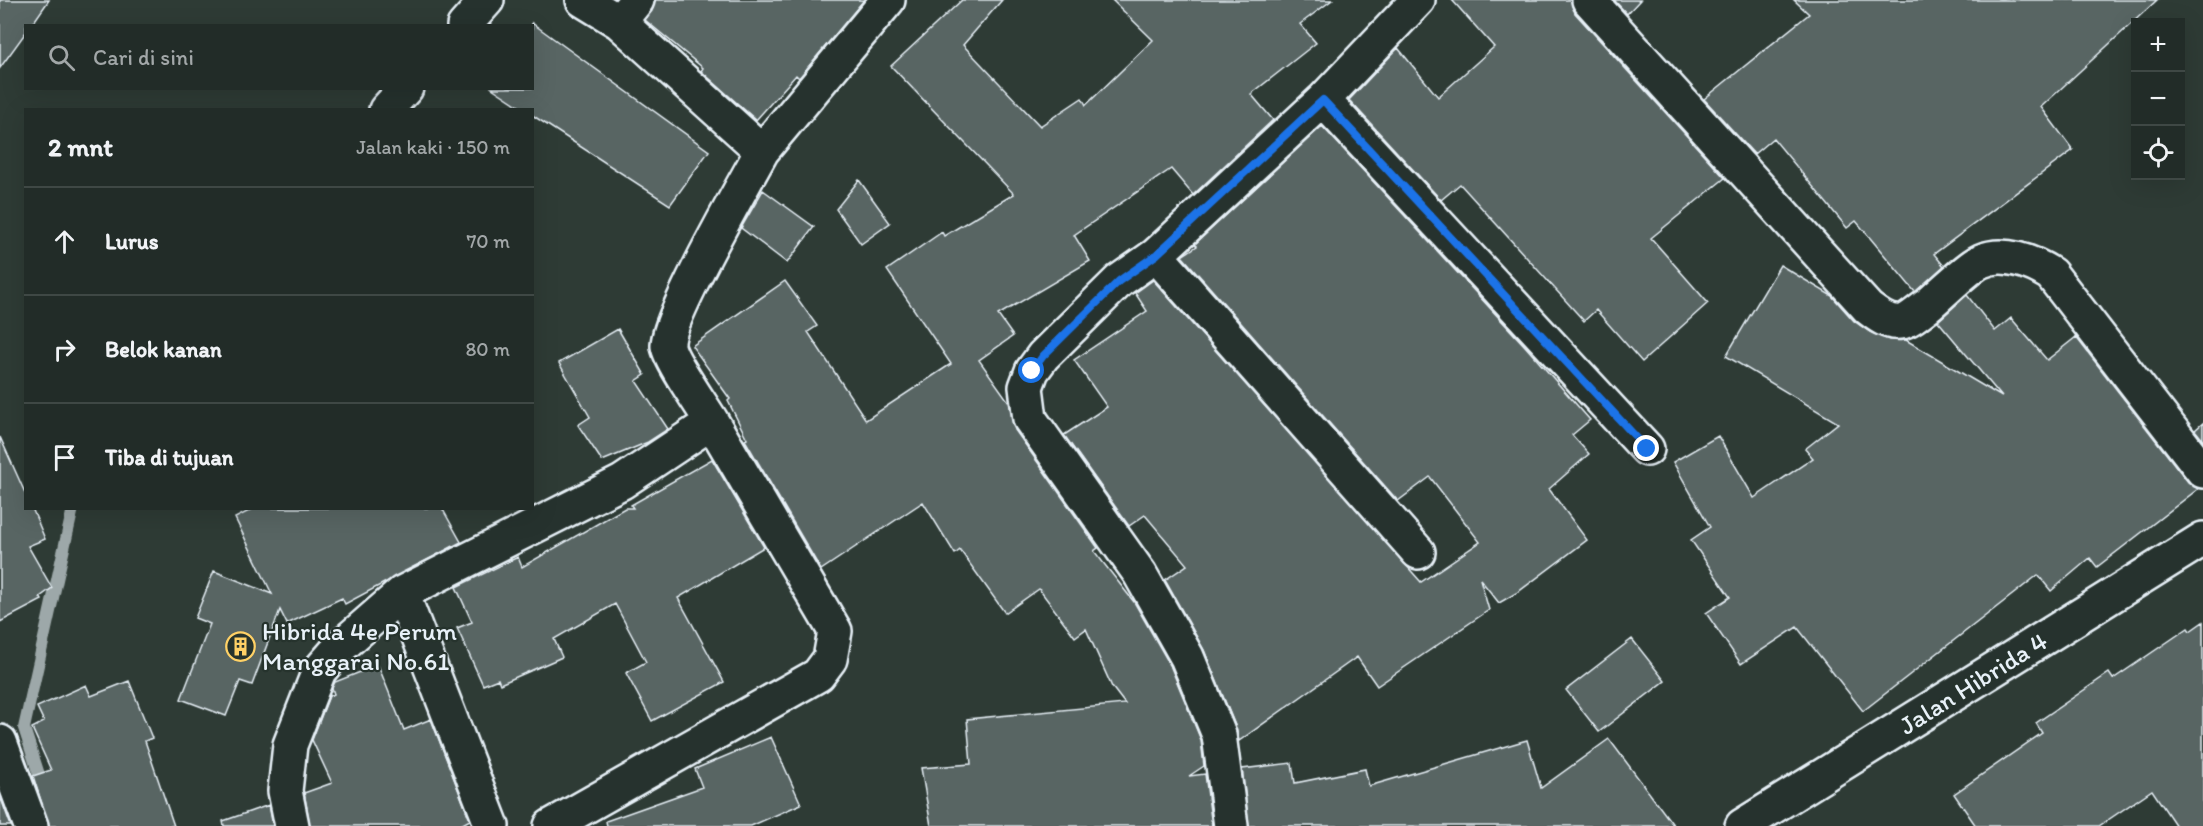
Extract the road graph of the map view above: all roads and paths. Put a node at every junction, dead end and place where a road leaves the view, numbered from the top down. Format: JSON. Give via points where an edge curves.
{"nodes":[{"id":1,"x":487,"y":0,"type":"edge"},
{"id":2,"x":583,"y":0,"type":"edge"},
{"id":3,"x":888,"y":0,"type":"edge"},
{"id":4,"x":1418,"y":0,"type":"edge"},
{"id":5,"x":1589,"y":0,"type":"edge"},
{"id":6,"x":628,"y":11,"type":"edge"},
{"id":7,"x":466,"y":24,"type":"edge"},
{"id":8,"x":404,"y":90,"type":"edge"},
{"id":9,"x":1323,"y":100,"type":"junction"},
{"id":10,"x":388,"y":108,"type":"edge"},
{"id":11,"x":762,"y":151,"type":"junction"},
{"id":12,"x":1156,"y":255,"type":"junction"},
{"id":13,"x":712,"y":422,"type":"junction"},
{"id":14,"x":1647,"y":449,"type":"dead end"},
{"id":15,"x":2203,"y":471,"type":"edge"},
{"id":16,"x":2203,"y":539,"type":"edge"},
{"id":17,"x":1418,"y":552,"type":"dead end"},
{"id":18,"x":402,"y":593,"type":"junction"},
{"id":19,"x":0,"y":742,"type":"edge"},
{"id":20,"x":31,"y":826,"type":"edge"},
{"id":21,"x":292,"y":826,"type":"edge"},
{"id":22,"x":492,"y":826,"type":"edge"},
{"id":23,"x":551,"y":826,"type":"edge"},
{"id":24,"x":1231,"y":826,"type":"edge"},
{"id":25,"x":1742,"y":826,"type":"edge"}],
"edges":[{"from":1,"to":7,"type":"street"},
{"from":2,"to":6,"type":"street"},
{"from":3,"to":11,"type":"street"},
{"from":4,"to":9,"type":"street"},
{"from":5,"to":15,"type":"street","via":[[1868,308],[1884,320],[1901,322],[1920,312],[1981,261],[2009,258],[2037,265],[2051,274]]},
{"from":6,"to":11,"type":"street"},
{"from":8,"to":10,"type":"street"},
{"from":9,"to":12,"type":"street"},
{"from":9,"to":14,"type":"street"},
{"from":11,"to":13,"type":"street","via":[[671,329],[668,346]]},
{"from":12,"to":17,"type":"street"},
{"from":12,"to":24,"type":"street","via":[[1119,281],[1043,356],[1026,387],[1030,419],[1140,574],[1187,657],[1219,735]]},
{"from":13,"to":18,"type":"street","via":[[622,482]]},
{"from":13,"to":23,"type":"street","via":[[835,631],[830,658],[818,675]]},
{"from":16,"to":25,"type":"street","name":"Jalan Hibrida 4"},
{"from":18,"to":21,"type":"street","via":[[339,648],[319,671],[290,745],[285,791]]},
{"from":18,"to":22,"type":"street"},
{"from":19,"to":20,"type":"street"}]}
